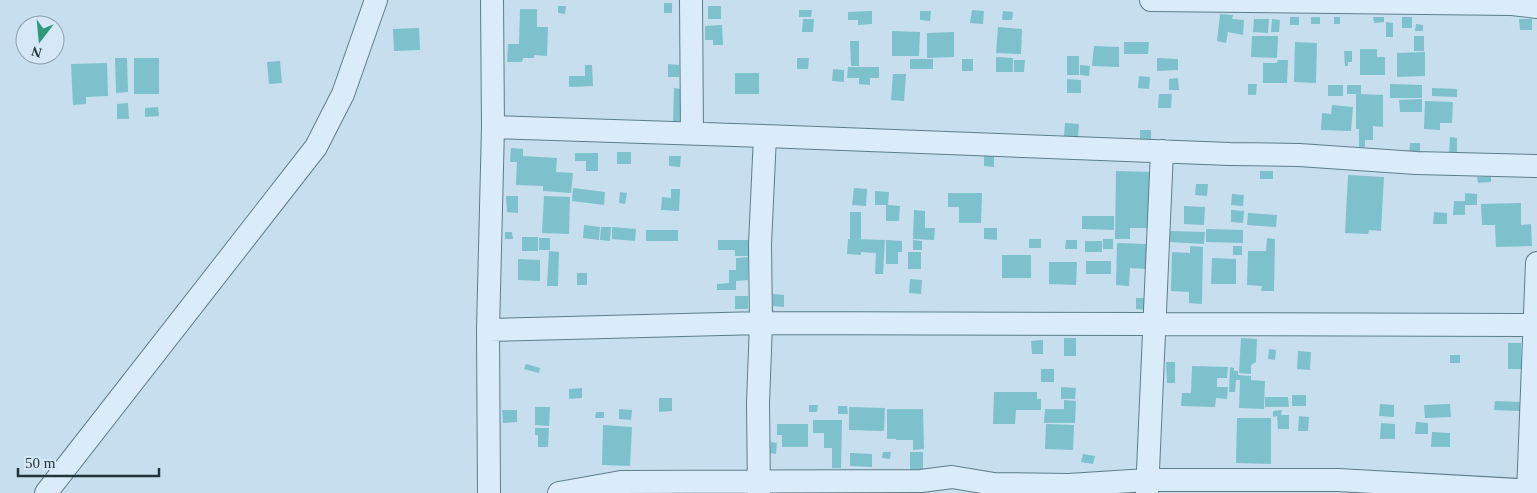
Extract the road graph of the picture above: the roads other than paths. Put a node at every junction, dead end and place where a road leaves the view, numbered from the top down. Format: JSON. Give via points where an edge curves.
{"nodes":[{"id":1,"x":376,"y":0,"type":"edge"},
{"id":2,"x":492,"y":0,"type":"edge"},
{"id":3,"x":691,"y":0,"type":"edge"},
{"id":4,"x":1151,"y":0,"type":"edge"},
{"id":5,"x":1294,"y":1,"type":"edge"},
{"id":6,"x":1537,"y":7,"type":"edge"},
{"id":7,"x":493,"y":128,"type":"junction"},
{"id":8,"x":692,"y":133,"type":"junction"},
{"id":9,"x":764,"y":136,"type":"junction"},
{"id":10,"x":1162,"y":151,"type":"junction"},
{"id":11,"x":1537,"y":166,"type":"edge"},
{"id":12,"x":1537,"y":263,"type":"edge"},
{"id":13,"x":761,"y":323,"type":"junction"},
{"id":14,"x":1155,"y":323,"type":"junction"},
{"id":15,"x":1536,"y":325,"type":"edge"},
{"id":16,"x":488,"y":330,"type":"junction"},
{"id":17,"x":1147,"y":486,"type":"edge"},
{"id":18,"x":759,"y":488,"type":"edge"},
{"id":19,"x":1531,"y":491,"type":"edge"},
{"id":20,"x":46,"y":493,"type":"edge"},
{"id":21,"x":489,"y":493,"type":"edge"},
{"id":22,"x":559,"y":493,"type":"edge"}],
"edges":[{"from":1,"to":20,"type":"street","via":[[343,94],[316,147]]},
{"from":2,"to":7,"type":"street"},
{"from":3,"to":8,"type":"street"},
{"from":4,"to":5,"type":"street"},
{"from":5,"to":6,"type":"street"},
{"from":7,"to":8,"type":"street"},
{"from":7,"to":16,"type":"street"},
{"from":8,"to":9,"type":"street"},
{"from":9,"to":10,"type":"street"},
{"from":9,"to":13,"type":"street"},
{"from":10,"to":11,"type":"street"},
{"from":10,"to":14,"type":"street"},
{"from":12,"to":15,"type":"street"},
{"from":13,"to":14,"type":"street"},
{"from":13,"to":16,"type":"street"},
{"from":13,"to":18,"type":"street"},
{"from":14,"to":15,"type":"street"},
{"from":14,"to":17,"type":"street"},
{"from":15,"to":19,"type":"street"},
{"from":16,"to":21,"type":"street"},
{"from":17,"to":18,"type":"street","via":[[994,484],[952,477]]},
{"from":17,"to":19,"type":"street","via":[[1338,480]]},
{"from":18,"to":22,"type":"street","via":[[621,482]]}]}
